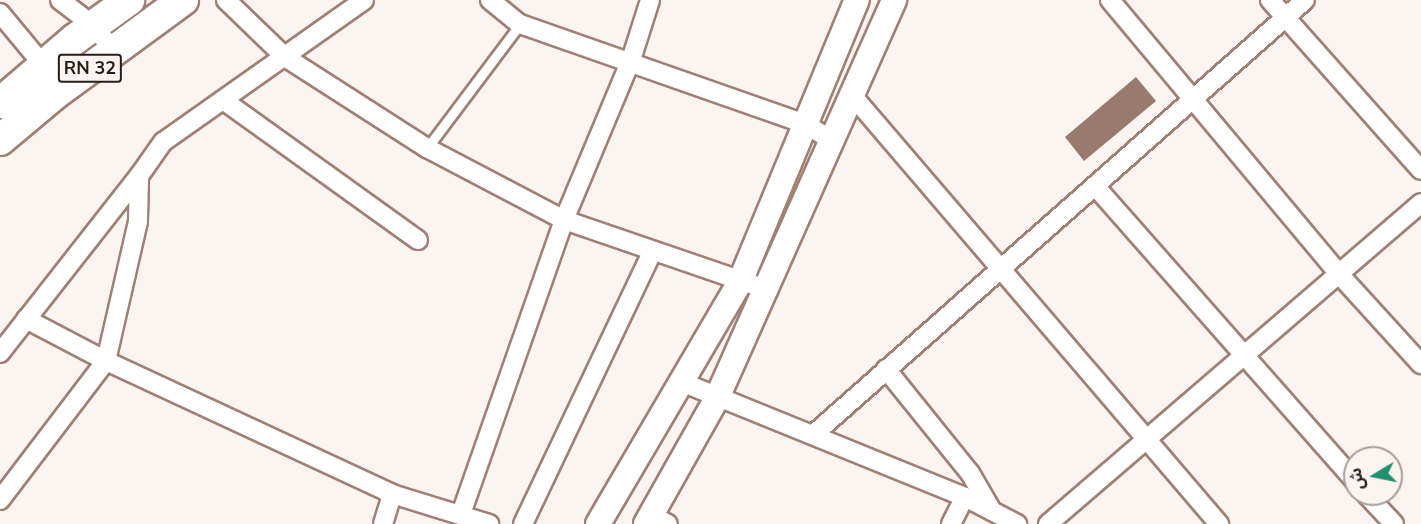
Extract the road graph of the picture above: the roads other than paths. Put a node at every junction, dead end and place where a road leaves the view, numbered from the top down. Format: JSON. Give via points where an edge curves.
{"nodes":[{"id":1,"x":60,"y":0,"type":"edge"},
{"id":2,"x":129,"y":0,"type":"edge"},
{"id":3,"x":183,"y":0,"type":"edge"},
{"id":4,"x":226,"y":0,"type":"edge"},
{"id":5,"x":364,"y":0,"type":"edge"},
{"id":6,"x":490,"y":0,"type":"edge"},
{"id":7,"x":650,"y":0,"type":"edge"},
{"id":8,"x":857,"y":0,"type":"edge"},
{"id":9,"x":894,"y":0,"type":"edge"},
{"id":10,"x":1110,"y":0,"type":"edge"},
{"id":11,"x":1270,"y":0,"type":"edge"},
{"id":12,"x":1305,"y":0,"type":"edge"},
{"id":13,"x":0,"y":13,"type":"edge"},
{"id":14,"x":1284,"y":17,"type":"junction"},
{"id":15,"x":520,"y":24,"type":"junction"},
{"id":16,"x":94,"y":26,"type":"junction"},
{"id":17,"x":113,"y":50,"type":"junction"},
{"id":18,"x":285,"y":57,"type":"junction"},
{"id":19,"x":631,"y":60,"type":"junction"},
{"id":20,"x":43,"y":66,"type":"junction"},
{"id":21,"x":63,"y":88,"type":"junction"},
{"id":22,"x":852,"y":95,"type":"junction"},
{"id":23,"x":1194,"y":98,"type":"junction"},
{"id":24,"x":223,"y":100,"type":"junction"},
{"id":25,"x":0,"y":104,"type":"edge"},
{"id":26,"x":806,"y":124,"type":"junction"},
{"id":27,"x":0,"y":140,"type":"edge"},
{"id":28,"x":831,"y":141,"type":"junction"},
{"id":29,"x":427,"y":148,"type":"junction"},
{"id":30,"x":1421,"y":170,"type":"edge"},
{"id":31,"x":139,"y":176,"type":"junction"},
{"id":32,"x":1095,"y":186,"type":"junction"},
{"id":33,"x":1421,"y":203,"type":"edge"},
{"id":34,"x":564,"y":220,"type":"junction"},
{"id":35,"x":418,"y":240,"type":"dead end"},
{"id":36,"x":652,"y":252,"type":"junction"},
{"id":37,"x":1002,"y":267,"type":"junction"},
{"id":38,"x":1339,"y":274,"type":"junction"},
{"id":39,"x":740,"y":282,"type":"junction"},
{"id":40,"x":768,"y":290,"type":"junction"},
{"id":41,"x":26,"y":319,"type":"junction"},
{"id":42,"x":0,"y":353,"type":"edge"},
{"id":43,"x":1242,"y":357,"type":"junction"},
{"id":44,"x":106,"y":362,"type":"junction"},
{"id":45,"x":1421,"y":364,"type":"edge"},
{"id":46,"x":886,"y":369,"type":"junction"},
{"id":47,"x":684,"y":383,"type":"junction"},
{"id":48,"x":717,"y":398,"type":"junction"},
{"id":49,"x":814,"y":434,"type":"junction"},
{"id":50,"x":1146,"y":440,"type":"junction"},
{"id":51,"x":1343,"y":468,"type":"edge"},
{"id":52,"x":392,"y":495,"type":"junction"},
{"id":53,"x":965,"y":497,"type":"junction"},
{"id":54,"x":0,"y":500,"type":"edge"},
{"id":55,"x":1377,"y":506,"type":"edge"},
{"id":56,"x":992,"y":511,"type":"junction"},
{"id":57,"x":461,"y":514,"type":"junction"},
{"id":58,"x":655,"y":521,"type":"edge"},
{"id":59,"x":383,"y":524,"type":"edge"},
{"id":60,"x":489,"y":524,"type":"edge"},
{"id":61,"x":523,"y":524,"type":"edge"},
{"id":62,"x":598,"y":524,"type":"edge"},
{"id":63,"x":951,"y":524,"type":"edge"},
{"id":64,"x":1017,"y":524,"type":"edge"},
{"id":65,"x":1048,"y":524,"type":"edge"},
{"id":66,"x":1219,"y":524,"type":"edge"},
{"id":67,"x":1394,"y":524,"type":"edge"}],
"edges":[{"from":1,"to":16,"type":"street"},
{"from":2,"to":16,"type":"main road","number":"RN 32"},
{"from":3,"to":17,"type":"main road","number":"RN 32"},
{"from":4,"to":18,"type":"street"},
{"from":5,"to":18,"type":"street"},
{"from":6,"to":15,"type":"street"},
{"from":7,"to":19,"type":"street"},
{"from":8,"to":26,"type":"street"},
{"from":9,"to":22,"type":"street"},
{"from":10,"to":23,"type":"street"},
{"from":11,"to":14,"type":"street"},
{"from":12,"to":14,"type":"street"},
{"from":13,"to":20,"type":"street"},
{"from":14,"to":23,"type":"street"},
{"from":14,"to":30,"type":"street"},
{"from":15,"to":19,"type":"street"},
{"from":15,"to":29,"type":"lane"},
{"from":16,"to":17,"type":"street"},
{"from":16,"to":20,"type":"main road","number":"RN 32"},
{"from":17,"to":21,"type":"main road","number":"RN 32"},
{"from":18,"to":24,"type":"street"},
{"from":18,"to":29,"type":"street"},
{"from":19,"to":26,"type":"street"},
{"from":19,"to":34,"type":"street"},
{"from":20,"to":21,"type":"street"},
{"from":20,"to":25,"type":"main road","number":"RN 32"},
{"from":21,"to":27,"type":"main road","number":"RN 32"},
{"from":22,"to":28,"type":"street"},
{"from":22,"to":37,"type":"street"},
{"from":23,"to":32,"type":"street"},
{"from":23,"to":38,"type":"street"},
{"from":24,"to":31,"type":"street","via":[[163,142]]},
{"from":24,"to":35,"type":"street"},
{"from":26,"to":28,"type":"street"},
{"from":26,"to":39,"type":"street"},
{"from":28,"to":40,"type":"street"},
{"from":29,"to":34,"type":"street"},
{"from":31,"to":41,"type":"street"},
{"from":31,"to":44,"type":"street","via":[[138,221]]},
{"from":32,"to":37,"type":"street"},
{"from":32,"to":43,"type":"street"},
{"from":33,"to":38,"type":"street"},
{"from":34,"to":36,"type":"street"},
{"from":34,"to":57,"type":"street"},
{"from":36,"to":39,"type":"street"},
{"from":36,"to":61,"type":"street"},
{"from":37,"to":46,"type":"street"},
{"from":37,"to":50,"type":"street"},
{"from":38,"to":43,"type":"street"},
{"from":38,"to":45,"type":"street"},
{"from":39,"to":40,"type":"street"},
{"from":39,"to":47,"type":"street"},
{"from":40,"to":48,"type":"street"},
{"from":41,"to":42,"type":"street"},
{"from":41,"to":44,"type":"street"},
{"from":43,"to":50,"type":"street"},
{"from":43,"to":51,"type":"street"},
{"from":44,"to":52,"type":"street"},
{"from":44,"to":54,"type":"street"},
{"from":46,"to":49,"type":"street"},
{"from":46,"to":56,"type":"street","via":[[970,473]]},
{"from":47,"to":48,"type":"street"},
{"from":47,"to":62,"type":"street"},
{"from":48,"to":49,"type":"street"},
{"from":48,"to":58,"type":"street"},
{"from":49,"to":53,"type":"street"},
{"from":50,"to":65,"type":"street"},
{"from":50,"to":66,"type":"street"},
{"from":52,"to":57,"type":"street"},
{"from":52,"to":59,"type":"street"},
{"from":53,"to":56,"type":"street"},
{"from":53,"to":63,"type":"street"},
{"from":55,"to":67,"type":"street"},
{"from":56,"to":64,"type":"street"},
{"from":57,"to":60,"type":"street"}]}
